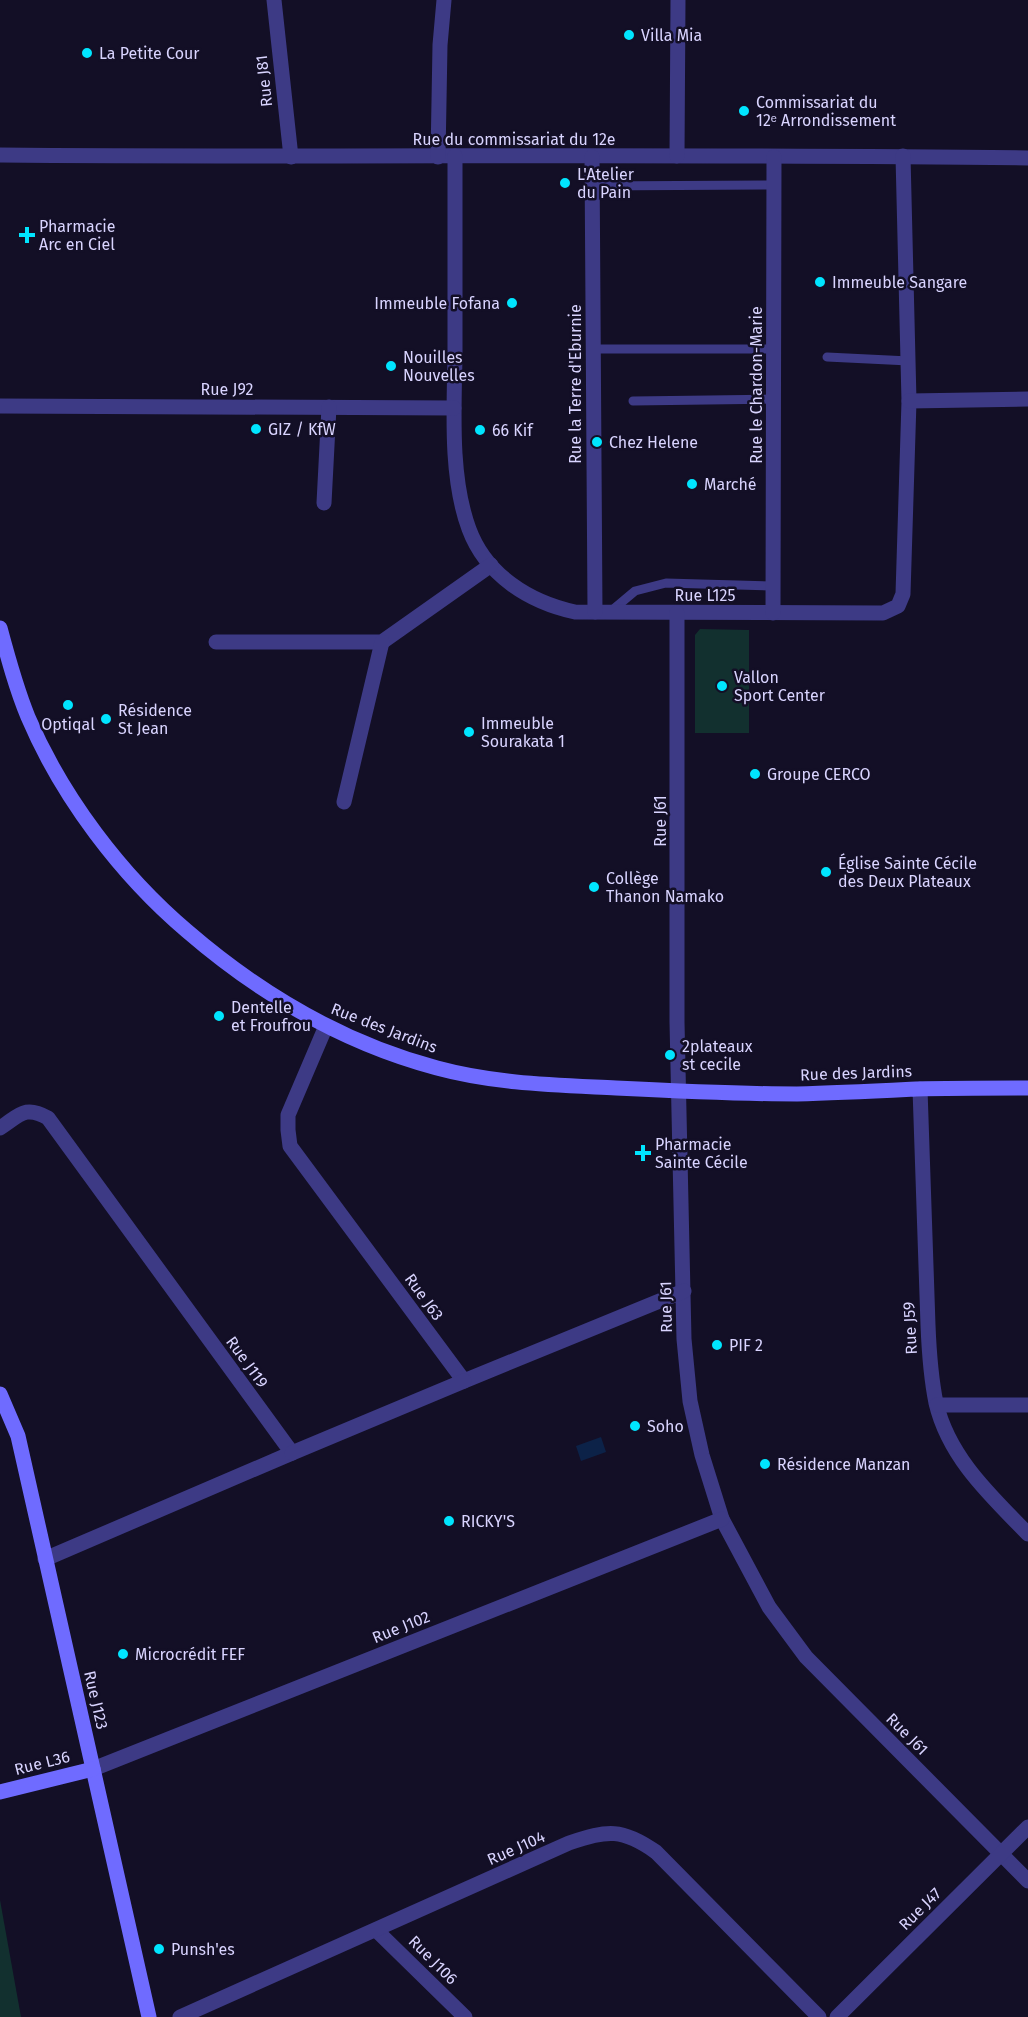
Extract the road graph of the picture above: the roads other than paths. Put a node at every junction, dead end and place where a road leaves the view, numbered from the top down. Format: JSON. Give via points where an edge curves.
{"nodes":[{"id":1,"x":274,"y":0,"type":"edge"},
{"id":2,"x":444,"y":0,"type":"edge"},
{"id":3,"x":678,"y":0,"type":"edge"},
{"id":4,"x":0,"y":155,"type":"edge"},
{"id":5,"x":455,"y":156,"type":"junction"},
{"id":6,"x":592,"y":156,"type":"junction"},
{"id":7,"x":677,"y":156,"type":"junction"},
{"id":8,"x":903,"y":156,"type":"junction"},
{"id":9,"x":291,"y":157,"type":"junction"},
{"id":10,"x":438,"y":157,"type":"junction"},
{"id":11,"x":774,"y":157,"type":"junction"},
{"id":12,"x":1028,"y":158,"type":"edge"},
{"id":13,"x":774,"y":185,"type":"junction"},
{"id":14,"x":592,"y":186,"type":"junction"},
{"id":15,"x":774,"y":348,"type":"junction"},
{"id":16,"x":593,"y":349,"type":"junction"},
{"id":17,"x":827,"y":357,"type":"dead end"},
{"id":18,"x":909,"y":361,"type":"junction"},
{"id":19,"x":774,"y":399,"type":"junction"},
{"id":20,"x":1028,"y":399,"type":"edge"},
{"id":21,"x":633,"y":401,"type":"dead end"},
{"id":22,"x":909,"y":401,"type":"junction"},
{"id":23,"x":0,"y":406,"type":"edge"},
{"id":24,"x":329,"y":407,"type":"junction"},
{"id":25,"x":454,"y":408,"type":"junction"},
{"id":26,"x":324,"y":503,"type":"dead end"},
{"id":27,"x":491,"y":566,"type":"junction"},
{"id":28,"x":773,"y":586,"type":"junction"},
{"id":29,"x":602,"y":612,"type":"junction"},
{"id":30,"x":677,"y":613,"type":"junction"},
{"id":31,"x":774,"y":613,"type":"junction"},
{"id":32,"x":0,"y":628,"type":"edge"},
{"id":33,"x":216,"y":642,"type":"dead end"},
{"id":34,"x":382,"y":642,"type":"junction"},
{"id":35,"x":344,"y":802,"type":"dead end"},
{"id":36,"x":326,"y":1026,"type":"junction"},
{"id":37,"x":1028,"y":1088,"type":"edge"},
{"id":38,"x":920,"y":1089,"type":"junction"},
{"id":39,"x":678,"y":1092,"type":"junction"},
{"id":40,"x":0,"y":1128,"type":"edge"},
{"id":41,"x":684,"y":1291,"type":"junction"},
{"id":42,"x":464,"y":1381,"type":"junction"},
{"id":43,"x":0,"y":1394,"type":"edge"},
{"id":44,"x":936,"y":1405,"type":"junction"},
{"id":45,"x":1028,"y":1405,"type":"edge"},
{"id":46,"x":292,"y":1454,"type":"junction"},
{"id":47,"x":722,"y":1519,"type":"junction"},
{"id":48,"x":1028,"y":1534,"type":"edge"},
{"id":49,"x":45,"y":1559,"type":"junction"},
{"id":50,"x":93,"y":1769,"type":"junction"},
{"id":51,"x":0,"y":1792,"type":"edge"},
{"id":52,"x":1028,"y":1827,"type":"edge"},
{"id":53,"x":1001,"y":1854,"type":"junction"},
{"id":54,"x":1028,"y":1881,"type":"edge"},
{"id":55,"x":376,"y":1930,"type":"junction"},
{"id":56,"x":149,"y":2017,"type":"edge"},
{"id":57,"x":180,"y":2017,"type":"edge"},
{"id":58,"x":465,"y":2017,"type":"edge"},
{"id":59,"x":819,"y":2017,"type":"edge"},
{"id":60,"x":837,"y":2017,"type":"edge"}],
"edges":[{"from":1,"to":9,"type":"street","name":"Rue J81"},
{"from":2,"to":10,"type":"street"},
{"from":3,"to":7,"type":"street"},
{"from":4,"to":9,"type":"street","name":"Rue du commissariat du 12e"},
{"from":5,"to":6,"type":"street","name":"Rue du commissariat du 12e"},
{"from":5,"to":10,"type":"street","name":"Rue du commissariat du 12e"},
{"from":5,"to":25,"type":"street","name":"Rue L125"},
{"from":6,"to":7,"type":"street","name":"Rue du commissariat du 12e"},
{"from":6,"to":14,"type":"street","name":"Rue la Terre d'Eburnie"},
{"from":7,"to":11,"type":"street","name":"Rue du commissariat du 12e"},
{"from":8,"to":11,"type":"street","name":"Rue du commissariat du 12e"},
{"from":8,"to":12,"type":"street","name":"Rue du commissariat du 12e"},
{"from":8,"to":18,"type":"street","name":"Rue L125"},
{"from":9,"to":10,"type":"street","name":"Rue du commissariat du 12e"},
{"from":11,"to":13,"type":"street","name":"Rue le Chardon-Marie"},
{"from":13,"to":14,"type":"lane"},
{"from":13,"to":15,"type":"street","name":"Rue le Chardon-Marie"},
{"from":14,"to":16,"type":"street","name":"Rue la Terre d'Eburnie"},
{"from":15,"to":16,"type":"lane"},
{"from":15,"to":19,"type":"street","name":"Rue le Chardon-Marie"},
{"from":16,"to":29,"type":"street","name":"Rue la Terre d'Eburnie"},
{"from":17,"to":18,"type":"lane"},
{"from":18,"to":22,"type":"street","name":"Rue L125"},
{"from":19,"to":21,"type":"lane"},
{"from":19,"to":28,"type":"street","name":"Rue le Chardon-Marie"},
{"from":20,"to":22,"type":"street"},
{"from":22,"to":31,"type":"street","name":"Rue L125","via":[[903,594],[897,606],[883,613]]},
{"from":23,"to":24,"type":"street","name":"Rue J92"},
{"from":24,"to":25,"type":"street","name":"Rue J92"},
{"from":24,"to":26,"type":"street"},
{"from":25,"to":27,"type":"street","name":"Rue L125","via":[[461,501],[469,531]]},
{"from":27,"to":29,"type":"street","name":"Rue L125","via":[[535,600],[575,612]]},
{"from":27,"to":34,"type":"street"},
{"from":28,"to":29,"type":"lane","via":[[666,583],[636,591]]},
{"from":28,"to":31,"type":"street","name":"Rue le Chardon-Marie"},
{"from":29,"to":30,"type":"street","name":"Rue L125"},
{"from":30,"to":31,"type":"street","name":"Rue L125"},
{"from":30,"to":39,"type":"street","name":"Rue J61"},
{"from":32,"to":36,"type":"main road","name":"Rue des Jardins","via":[[29,718],[58,774],[129,875],[168,914],[243,976]]},
{"from":33,"to":34,"type":"street"},
{"from":34,"to":35,"type":"street"},
{"from":36,"to":39,"type":"main road","name":"Rue des Jardins","via":[[385,1052],[488,1079]]},
{"from":36,"to":42,"type":"street","name":"Rue J63","via":[[288,1115],[290,1146]]},
{"from":37,"to":38,"type":"main road","name":"Rue des Jardins"},
{"from":38,"to":39,"type":"main road","name":"Rue des Jardins","via":[[799,1094]]},
{"from":38,"to":44,"type":"street","name":"Rue J59","via":[[928,1325]]},
{"from":39,"to":41,"type":"street","name":"Rue J61"},
{"from":40,"to":46,"type":"street","name":"Rue J119","via":[[23,1112],[36,1111],[48,1118]]},
{"from":41,"to":42,"type":"street"},
{"from":41,"to":47,"type":"street","name":"Rue J61","via":[[690,1401]]},
{"from":42,"to":46,"type":"street"},
{"from":43,"to":49,"type":"main road","name":"Rue J123","via":[[18,1436]]},
{"from":44,"to":45,"type":"street"},
{"from":44,"to":48,"type":"street","name":"Rue J59","via":[[963,1463]]},
{"from":46,"to":49,"type":"street"},
{"from":47,"to":50,"type":"street","name":"Rue J102"},
{"from":47,"to":53,"type":"street","name":"Rue J61","via":[[769,1607],[806,1657]]},
{"from":49,"to":50,"type":"main road","name":"Rue J123"},
{"from":50,"to":51,"type":"main road","name":"Rue L36"},
{"from":50,"to":56,"type":"main road","name":"Rue J123"},
{"from":52,"to":53,"type":"street","name":"Rue J47"},
{"from":53,"to":54,"type":"street","name":"Rue J61"},
{"from":53,"to":60,"type":"street","name":"Rue J47"},
{"from":55,"to":57,"type":"street","name":"Rue J104"},
{"from":55,"to":58,"type":"street","name":"Rue J106"},
{"from":55,"to":59,"type":"street","name":"Rue J104","via":[[569,1843],[598,1834],[621,1834],[656,1852]]}]}
